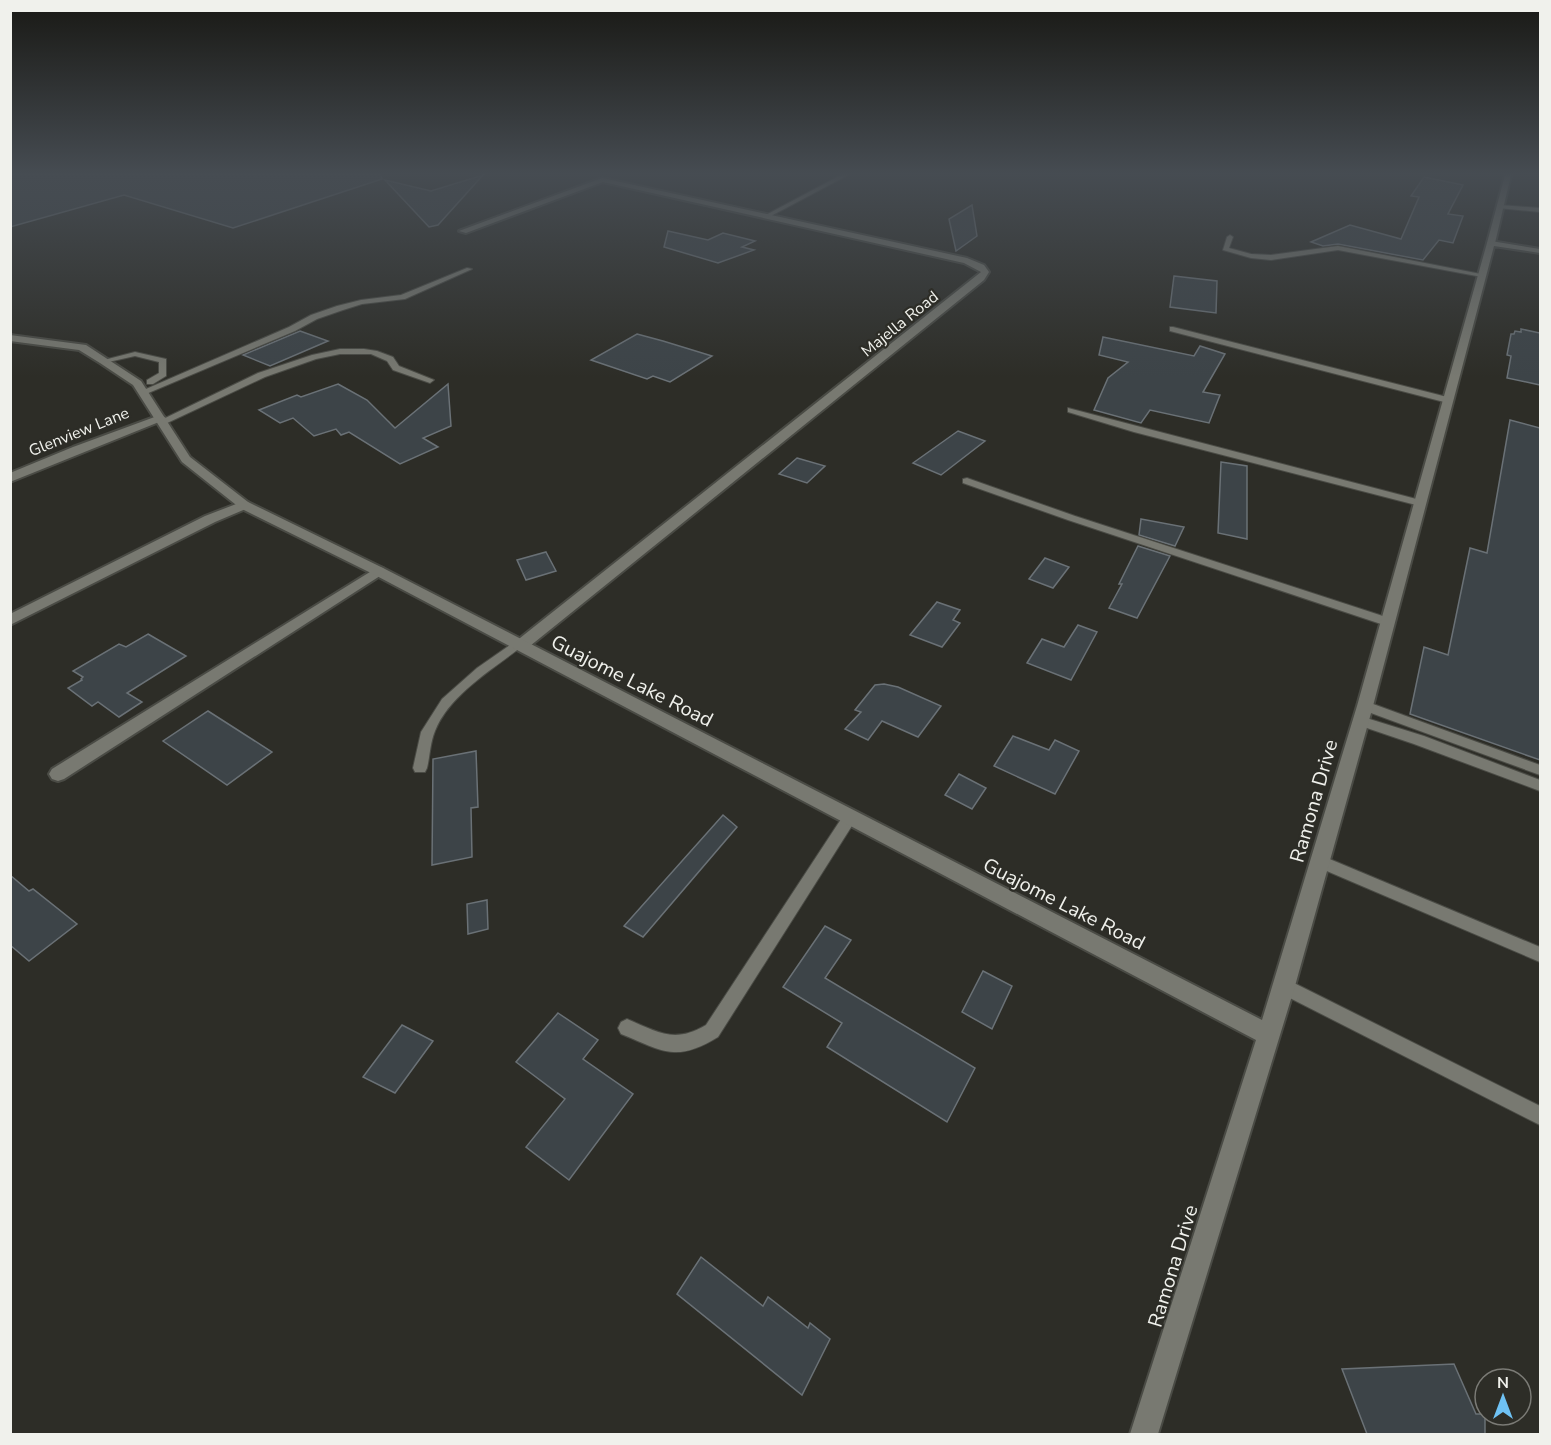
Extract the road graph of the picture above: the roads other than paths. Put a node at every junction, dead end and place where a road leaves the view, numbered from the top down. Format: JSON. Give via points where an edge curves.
{"nodes":[{"id":1,"x":884,"y":242,"type":"edge"},
{"id":2,"x":1228,"y":242,"type":"edge"},
{"id":3,"x":1491,"y":243,"type":"joint"},
{"id":4,"x":1540,"y":251,"type":"edge"},
{"id":5,"x":468,"y":269,"type":"dead end"},
{"id":6,"x":1482,"y":275,"type":"junction"},
{"id":7,"x":1173,"y":329,"type":"dead end"},
{"id":8,"x":10,"y":338,"type":"edge"},
{"id":9,"x":104,"y":361,"type":"junction"},
{"id":10,"x":430,"y":380,"type":"dead end"},
{"id":11,"x":141,"y":389,"type":"junction"},
{"id":12,"x":1448,"y":400,"type":"junction"},
{"id":13,"x":1071,"y":410,"type":"dead end"},
{"id":14,"x":161,"y":420,"type":"junction"},
{"id":15,"x":10,"y":478,"type":"edge"},
{"id":16,"x":967,"y":481,"type":"dead end"},
{"id":17,"x":1420,"y":504,"type":"junction"},
{"id":18,"x":244,"y":505,"type":"junction"},
{"id":19,"x":378,"y":571,"type":"junction"},
{"id":20,"x":10,"y":620,"type":"edge"},
{"id":21,"x":1388,"y":622,"type":"junction"},
{"id":22,"x":519,"y":645,"type":"junction"},
{"id":23,"x":1363,"y":714,"type":"junction"},
{"id":24,"x":420,"y":768,"type":"dead end"},
{"id":25,"x":1540,"y":770,"type":"edge"},
{"id":26,"x":58,"y":774,"type":"dead end"},
{"id":27,"x":1540,"y":786,"type":"edge"},
{"id":28,"x":850,"y":817,"type":"junction"},
{"id":29,"x":1320,"y":861,"type":"junction"},
{"id":30,"x":1540,"y":955,"type":"edge"},
{"id":31,"x":1284,"y":986,"type":"junction"},
{"id":32,"x":627,"y":1028,"type":"dead end"},
{"id":33,"x":1269,"y":1035,"type":"junction"},
{"id":34,"x":1540,"y":1116,"type":"edge"},
{"id":35,"x":1144,"y":1434,"type":"edge"}],
"edges":[{"from":1,"to":22,"type":"street","name":"Majella Road","via":[[967,261],[985,272]]},
{"from":2,"to":6,"type":"lane","via":[[1226,249],[1265,257],[1338,248]]},
{"from":3,"to":4,"type":"street"},
{"from":3,"to":6,"type":"street","name":"Ramona Drive"},
{"from":5,"to":11,"type":"lane","via":[[402,297],[361,302],[314,317]]},
{"from":6,"to":12,"type":"street","name":"Ramona Drive"},
{"from":7,"to":12,"type":"lane"},
{"from":8,"to":9,"type":"street","name":"Guajome Lake Road","via":[[82,347]]},
{"from":9,"to":11,"type":"street","name":"Guajome Lake Road","via":[[137,382]]},
{"from":9,"to":11,"type":"lane","via":[[135,354],[163,361],[163,374]]},
{"from":10,"to":14,"type":"lane","via":[[396,368],[390,359],[366,350],[322,354]]},
{"from":11,"to":14,"type":"street","name":"Guajome Lake Road"},
{"from":12,"to":17,"type":"street","name":"Ramona Drive"},
{"from":13,"to":17,"type":"lane"},
{"from":14,"to":15,"type":"street","name":"Glenview Lane","via":[[77,449]]},
{"from":14,"to":18,"type":"street","name":"Guajome Lake Road","via":[[186,459]]},
{"from":16,"to":21,"type":"lane"},
{"from":17,"to":21,"type":"street","name":"Ramona Drive"},
{"from":18,"to":19,"type":"street","name":"Guajome Lake Road"},
{"from":18,"to":20,"type":"street"},
{"from":19,"to":22,"type":"street","name":"Guajome Lake Road"},
{"from":19,"to":26,"type":"street"},
{"from":21,"to":23,"type":"street","name":"Ramona Drive"},
{"from":22,"to":24,"type":"lane","via":[[458,692],[442,711],[430,728]]},
{"from":22,"to":28,"type":"street","name":"Guajome Lake Road"},
{"from":23,"to":25,"type":"lane"},
{"from":23,"to":27,"type":"lane"},
{"from":23,"to":29,"type":"street","name":"Ramona Drive"},
{"from":28,"to":32,"type":"lane","via":[[712,1031],[695,1042],[674,1047]]},
{"from":28,"to":33,"type":"street","name":"Guajome Lake Road"},
{"from":29,"to":30,"type":"lane"},
{"from":29,"to":31,"type":"street","name":"Ramona Drive"},
{"from":31,"to":33,"type":"street","name":"Ramona Drive"},
{"from":31,"to":34,"type":"lane"},
{"from":33,"to":35,"type":"street","name":"Ramona Drive"}]}
